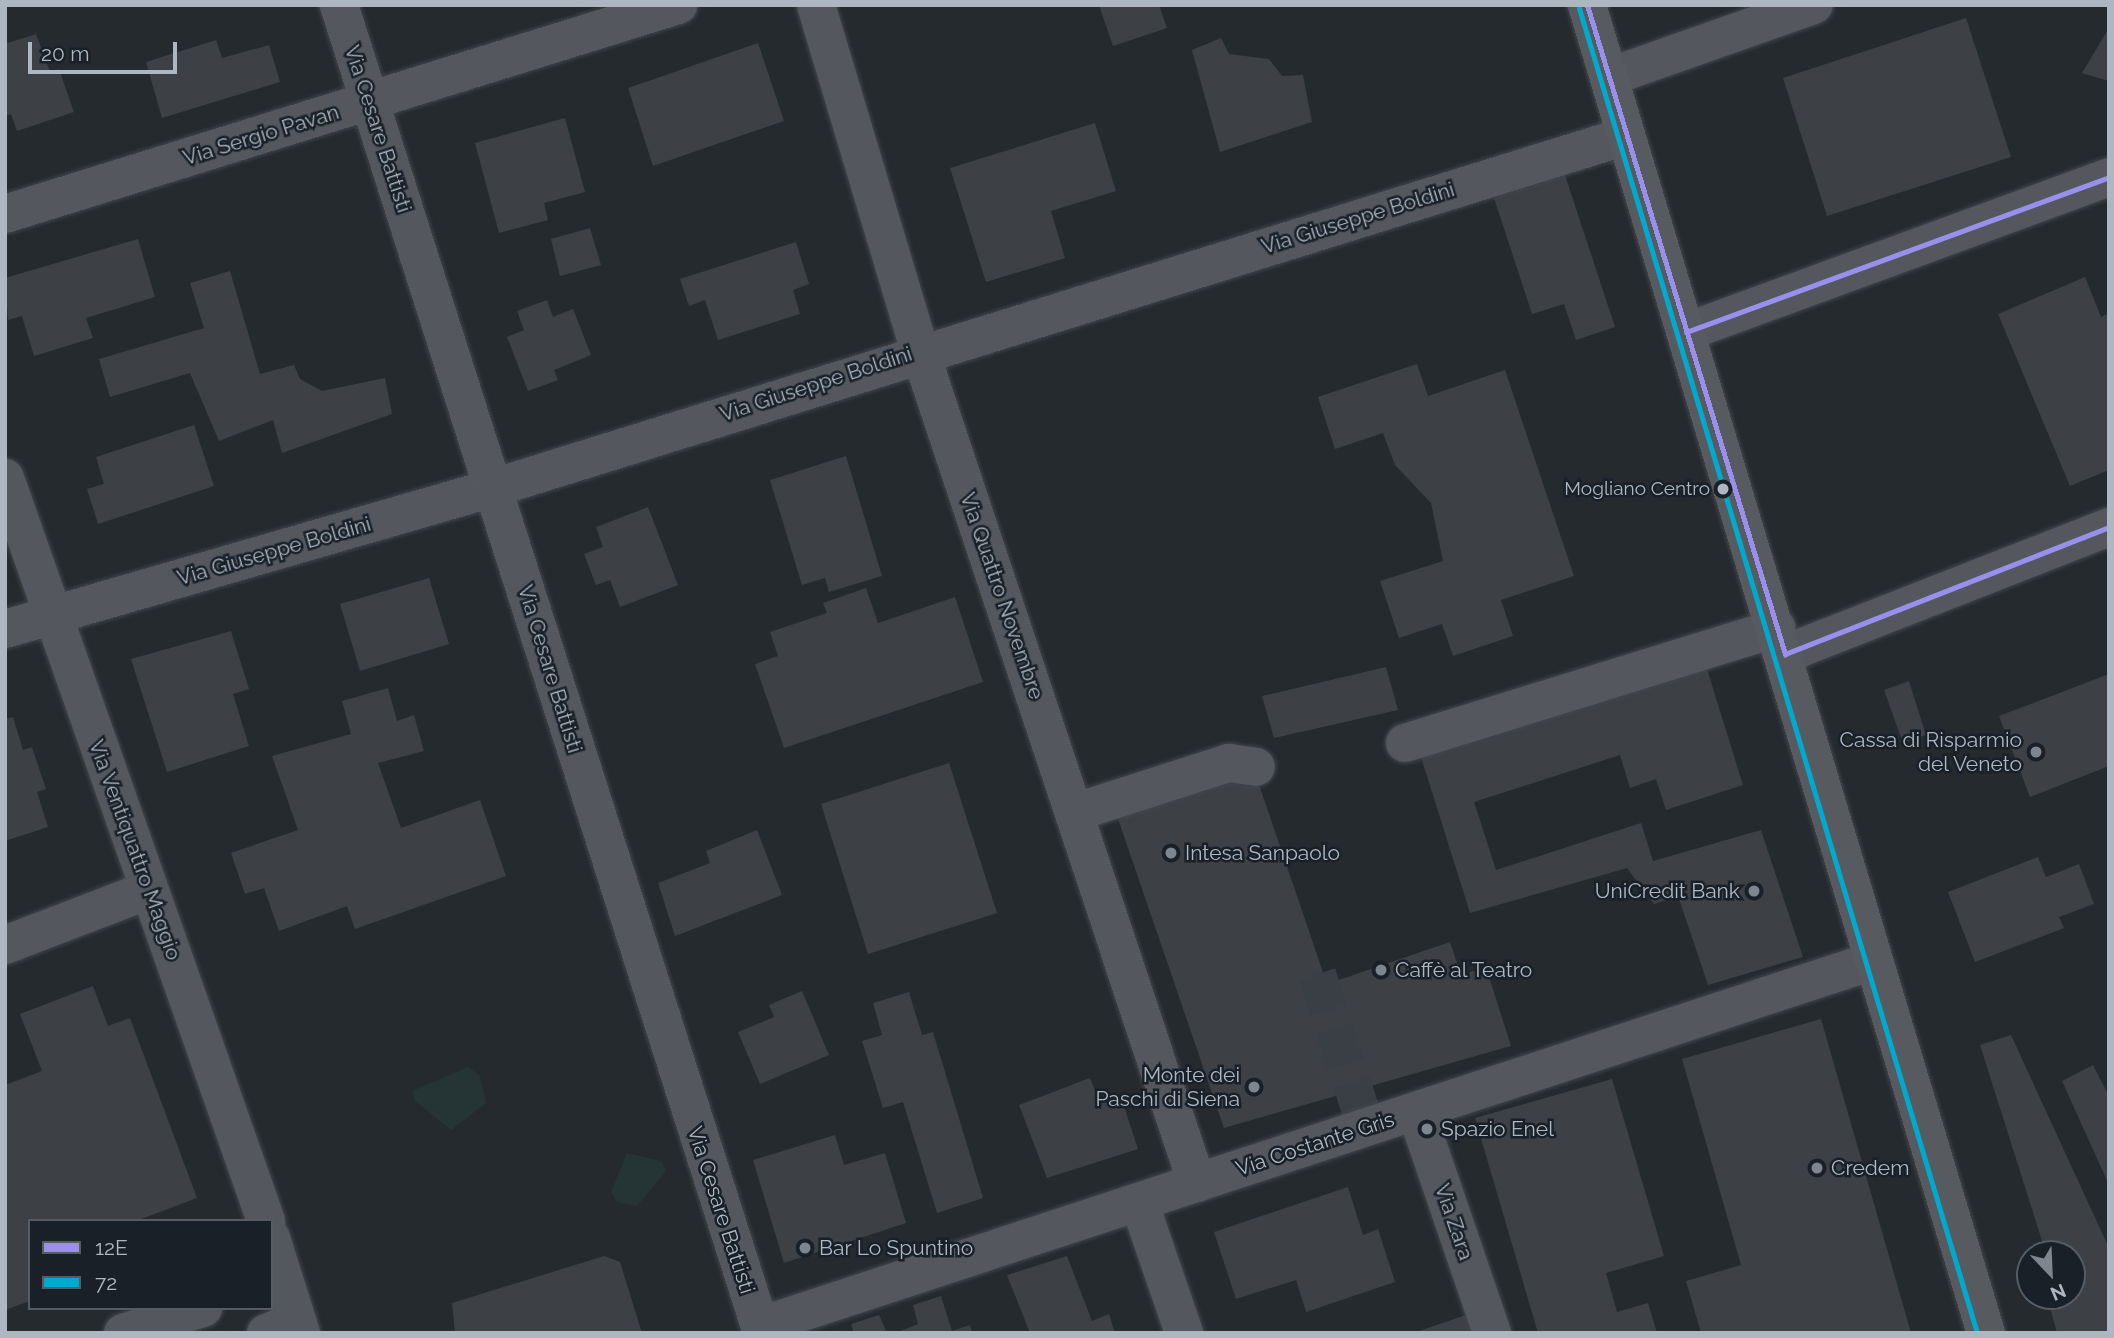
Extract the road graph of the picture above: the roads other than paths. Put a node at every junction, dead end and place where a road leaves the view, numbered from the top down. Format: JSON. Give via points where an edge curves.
{"nodes":[{"id":1,"x":339,"y":5,"type":"edge"},
{"id":2,"x":678,"y":5,"type":"edge"},
{"id":3,"x":816,"y":5,"type":"edge"},
{"id":4,"x":1587,"y":5,"type":"edge"},
{"id":5,"x":1814,"y":5,"type":"edge"},
{"id":6,"x":1609,"y":77,"type":"junction"},
{"id":7,"x":370,"y":101,"type":"junction"},
{"id":8,"x":1626,"y":136,"type":"junction"},
{"id":9,"x":2109,"y":177,"type":"edge"},
{"id":10,"x":5,"y":214,"type":"edge"},
{"id":11,"x":1686,"y":332,"type":"junction"},
{"id":12,"x":920,"y":351,"type":"junction"},
{"id":13,"x":5,"y":478,"type":"edge"},
{"id":14,"x":494,"y":488,"type":"junction"},
{"id":15,"x":2109,"y":527,"type":"edge"},
{"id":16,"x":53,"y":615,"type":"junction"},
{"id":17,"x":5,"y":629,"type":"edge"},
{"id":18,"x":1781,"y":641,"type":"junction"},
{"id":19,"x":1405,"y":743,"type":"dead end"},
{"id":20,"x":1255,"y":766,"type":"dead end"},
{"id":21,"x":1076,"y":812,"type":"junction"},
{"id":22,"x":148,"y":890,"type":"junction"},
{"id":23,"x":5,"y":945,"type":"edge"},
{"id":24,"x":1870,"y":962,"type":"junction"},
{"id":25,"x":1416,"y":1111,"type":"junction"},
{"id":26,"x":1196,"y":1183,"type":"junction"},
{"id":27,"x":1139,"y":1202,"type":"junction"},
{"id":28,"x":265,"y":1219,"type":"edge"},
{"id":29,"x":273,"y":1252,"type":"edge"},
{"id":30,"x":278,"y":1286,"type":"edge"},
{"id":31,"x":197,"y":1310,"type":"edge"},
{"id":32,"x":761,"y":1330,"type":"edge"},
{"id":33,"x":283,"y":1331,"type":"edge"},
{"id":34,"x":122,"y":1333,"type":"edge"},
{"id":35,"x":1184,"y":1333,"type":"edge"},
{"id":36,"x":1492,"y":1333,"type":"edge"},
{"id":37,"x":1986,"y":1333,"type":"edge"}],
"edges":[{"from":1,"to":7,"type":"street","name":"Via Cesare Battisti"},
{"from":2,"to":7,"type":"street","name":"Via Sergio Pavan"},
{"from":3,"to":12,"type":"street","name":"Via Quattro Novembre"},
{"from":4,"to":6,"type":"main road"},
{"from":5,"to":6,"type":"street"},
{"from":6,"to":8,"type":"main road"},
{"from":7,"to":10,"type":"street","name":"Via Sergio Pavan"},
{"from":7,"to":14,"type":"street","name":"Via Cesare Battisti"},
{"from":8,"to":11,"type":"main road"},
{"from":8,"to":12,"type":"street","name":"Via Giuseppe Boldini"},
{"from":9,"to":11,"type":"street"},
{"from":11,"to":18,"type":"main road"},
{"from":12,"to":14,"type":"street","name":"Via Giuseppe Boldini"},
{"from":12,"to":21,"type":"street","name":"Via Quattro Novembre"},
{"from":13,"to":16,"type":"street","name":"Via Ventiquattro Maggio"},
{"from":14,"to":16,"type":"street","name":"Via Giuseppe Boldini"},
{"from":14,"to":32,"type":"street","name":"Via Cesare Battisti"},
{"from":15,"to":18,"type":"street"},
{"from":16,"to":17,"type":"street","name":"Via Giuseppe Boldini"},
{"from":16,"to":22,"type":"street","name":"Via Ventiquattro Maggio"},
{"from":18,"to":19,"type":"street"},
{"from":18,"to":24,"type":"main road"},
{"from":20,"to":21,"type":"street","via":[[1228,763]]},
{"from":21,"to":26,"type":"street","name":"Via Quattro Novembre"},
{"from":22,"to":23,"type":"street"},
{"from":22,"to":28,"type":"street","name":"Via Ventiquattro Maggio"},
{"from":24,"to":25,"type":"street","name":"Via Costante Gris"},
{"from":24,"to":37,"type":"main road"},
{"from":25,"to":26,"type":"street","name":"Via Costante Gris"},
{"from":25,"to":36,"type":"street","name":"Via Zara"},
{"from":26,"to":27,"type":"street","name":"Via Costante Gris"},
{"from":27,"to":32,"type":"street","name":"Via Costante Gris"},
{"from":27,"to":35,"type":"street"},
{"from":29,"to":30,"type":"street"},
{"from":30,"to":33,"type":"street"},
{"from":31,"to":34,"type":"street"}]}
